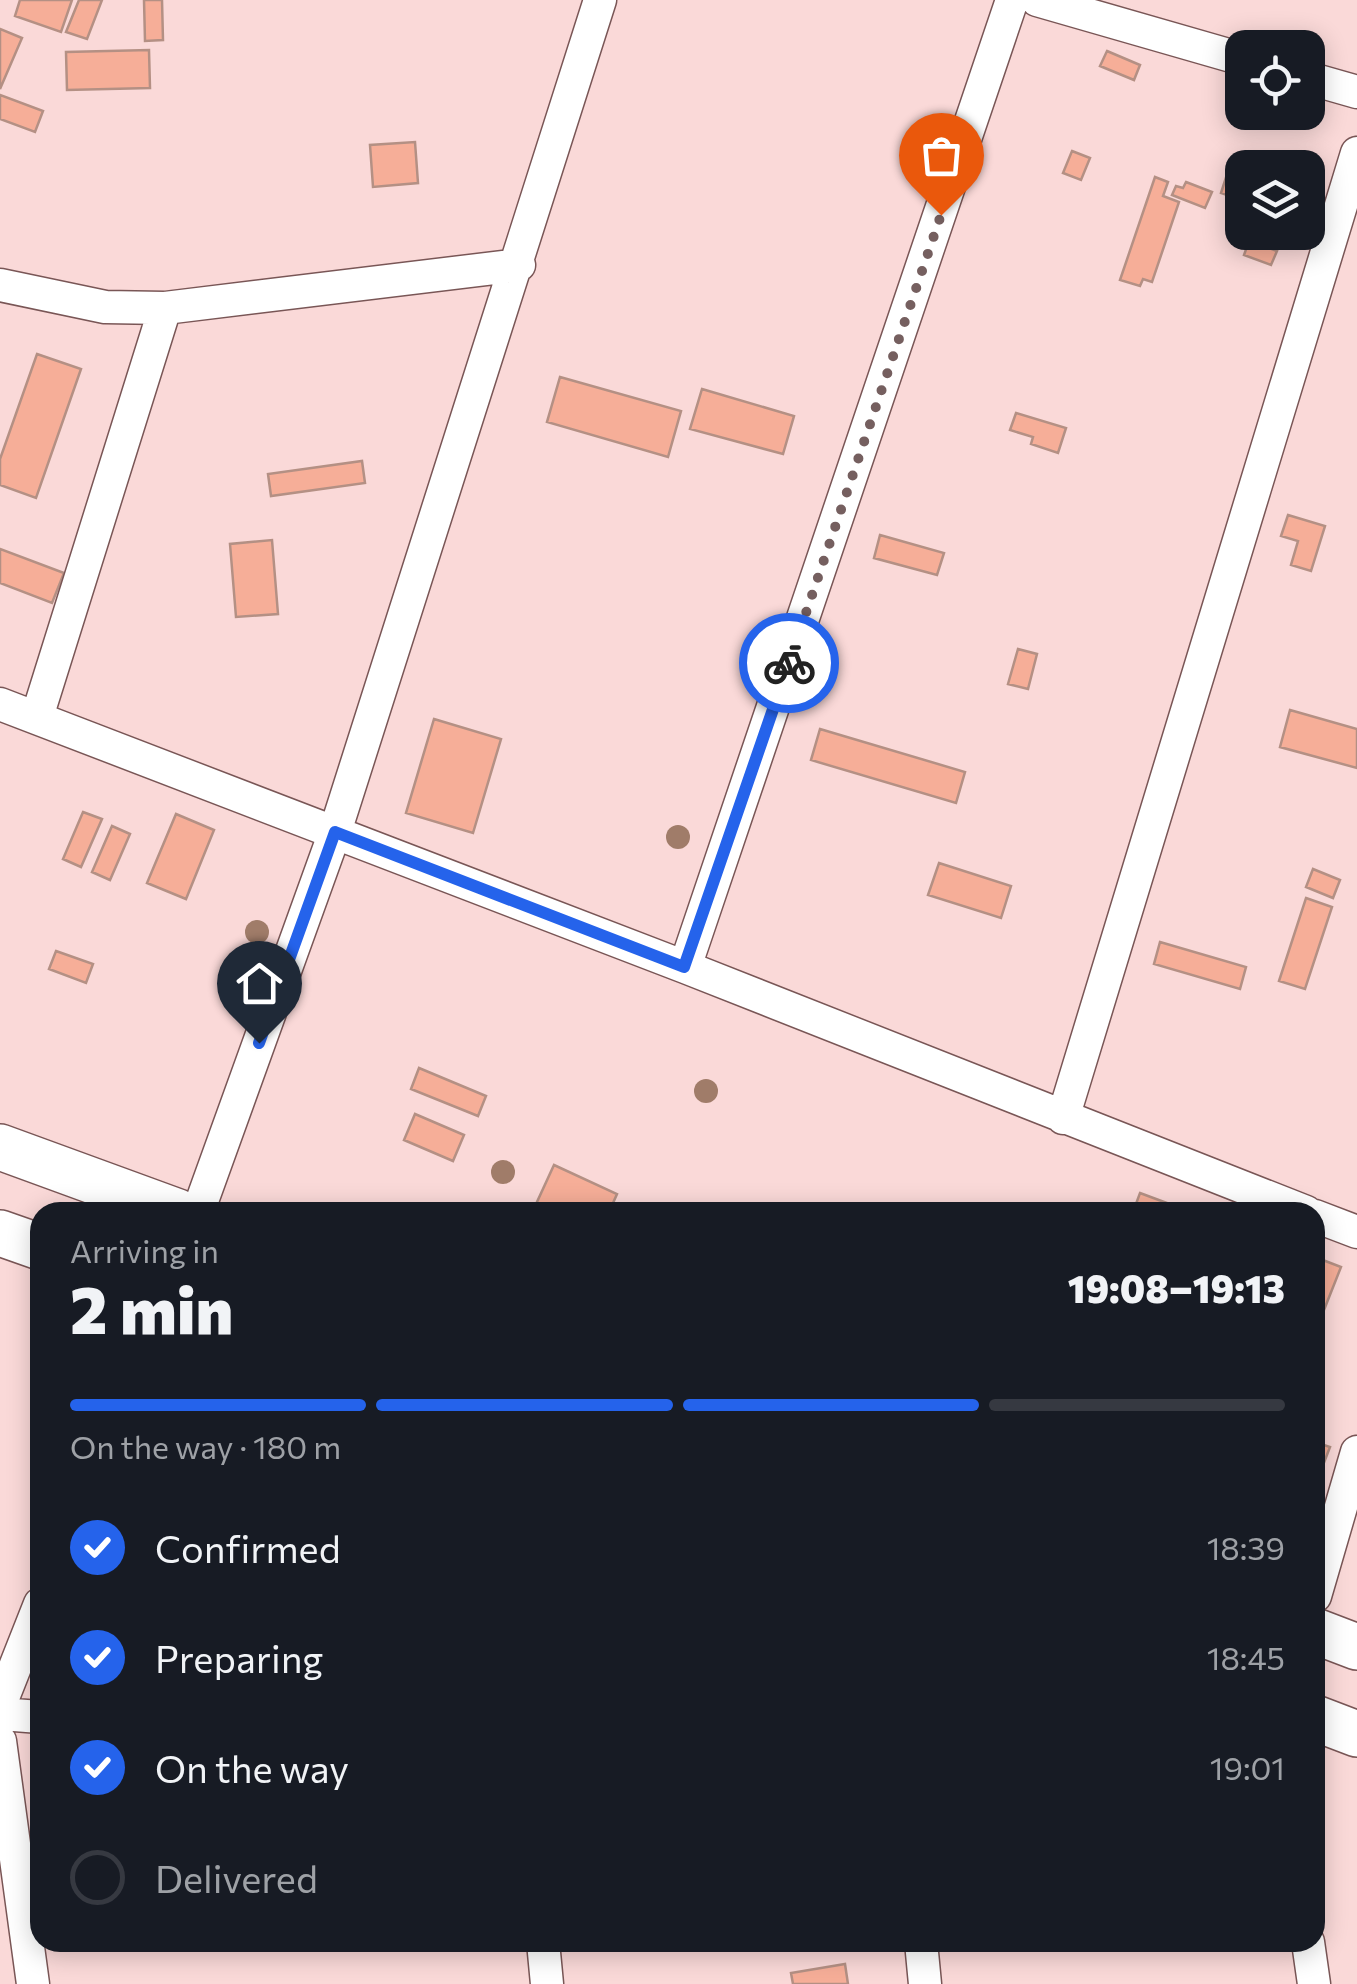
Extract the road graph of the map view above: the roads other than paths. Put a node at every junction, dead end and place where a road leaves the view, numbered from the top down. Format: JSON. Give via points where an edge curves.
{"nodes":[{"id":1,"x":600,"y":0,"type":"edge"},
{"id":2,"x":1012,"y":0,"type":"edge"},
{"id":3,"x":1038,"y":0,"type":"edge"},
{"id":4,"x":1225,"y":54,"type":"edge"},
{"id":5,"x":1325,"y":83,"type":"edge"},
{"id":6,"x":1357,"y":92,"type":"edge"},
{"id":7,"x":1357,"y":153,"type":"edge"},
{"id":8,"x":519,"y":265,"type":"junction"},
{"id":9,"x":0,"y":285,"type":"edge"},
{"id":10,"x":165,"y":308,"type":"junction"},
{"id":11,"x":0,"y":704,"type":"edge"},
{"id":12,"x":37,"y":717,"type":"junction"},
{"id":13,"x":335,"y":832,"type":"junction"},
{"id":14,"x":684,"y":967,"type":"junction"},
{"id":15,"x":1063,"y":1118,"type":"junction"},
{"id":16,"x":0,"y":1147,"type":"edge"},
{"id":17,"x":151,"y":1202,"type":"edge"},
{"id":18,"x":202,"y":1202,"type":"edge"},
{"id":19,"x":1280,"y":1202,"type":"edge"},
{"id":20,"x":1325,"y":1220,"type":"edge"},
{"id":21,"x":1357,"y":1232,"type":"edge"},
{"id":22,"x":0,"y":1233,"type":"edge"},
{"id":23,"x":30,"y":1244,"type":"edge"},
{"id":24,"x":1357,"y":1452,"type":"edge"},
{"id":25,"x":1325,"y":1562,"type":"edge"},
{"id":26,"x":30,"y":1629,"type":"edge"},
{"id":27,"x":1325,"y":1635,"type":"edge"},
{"id":28,"x":1357,"y":1646,"type":"edge"},
{"id":29,"x":0,"y":1705,"type":"edge"},
{"id":30,"x":0,"y":1714,"type":"edge"},
{"id":31,"x":30,"y":1716,"type":"edge"},
{"id":32,"x":1325,"y":1722,"type":"edge"},
{"id":33,"x":1357,"y":1734,"type":"edge"},
{"id":34,"x":0,"y":1741,"type":"edge"},
{"id":35,"x":544,"y":1952,"type":"edge"},
{"id":36,"x":922,"y":1952,"type":"edge"},
{"id":37,"x":1309,"y":1952,"type":"edge"},
{"id":38,"x":33,"y":1984,"type":"edge"},
{"id":39,"x":547,"y":1984,"type":"edge"},
{"id":40,"x":926,"y":1984,"type":"edge"},
{"id":41,"x":1314,"y":1984,"type":"edge"}],
"edges":[{"from":1,"to":8,"type":"street"},
{"from":2,"to":14,"type":"street"},
{"from":3,"to":4,"type":"street"},
{"from":5,"to":6,"type":"street"},
{"from":7,"to":15,"type":"street"},
{"from":8,"to":10,"type":"street"},
{"from":8,"to":13,"type":"street"},
{"from":9,"to":10,"type":"street","via":[[105,308]]},
{"from":10,"to":12,"type":"street"},
{"from":11,"to":12,"type":"street"},
{"from":12,"to":13,"type":"street"},
{"from":13,"to":14,"type":"street"},
{"from":13,"to":18,"type":"street"},
{"from":14,"to":15,"type":"street"},
{"from":15,"to":19,"type":"street"},
{"from":16,"to":17,"type":"main road"},
{"from":20,"to":21,"type":"street"},
{"from":22,"to":23,"type":"main road"},
{"from":24,"to":25,"type":"street"},
{"from":26,"to":29,"type":"street"},
{"from":27,"to":28,"type":"main road"},
{"from":30,"to":31,"type":"street"},
{"from":32,"to":33,"type":"main road"},
{"from":34,"to":38,"type":"street"},
{"from":35,"to":39,"type":"street"},
{"from":36,"to":40,"type":"street"},
{"from":37,"to":41,"type":"street"}]}
